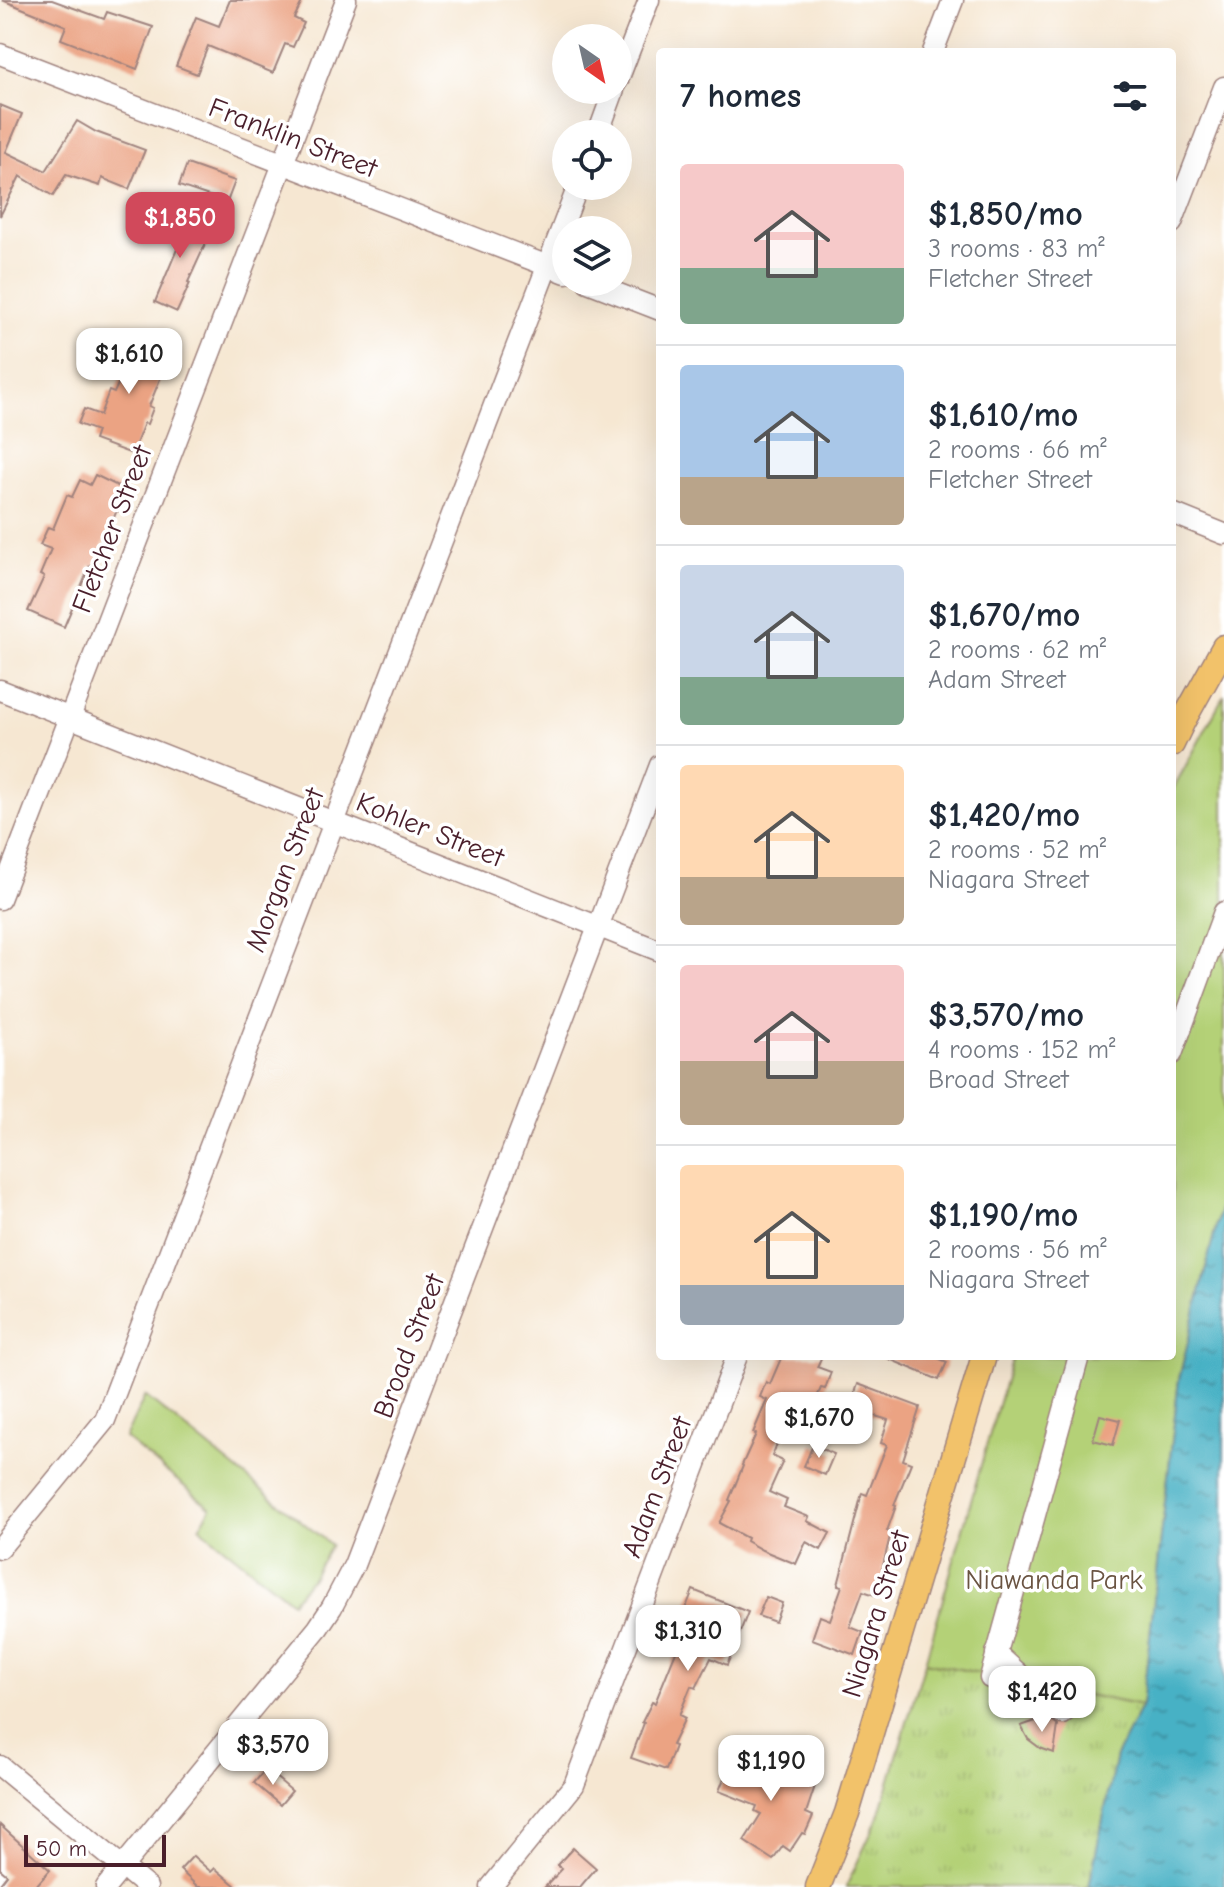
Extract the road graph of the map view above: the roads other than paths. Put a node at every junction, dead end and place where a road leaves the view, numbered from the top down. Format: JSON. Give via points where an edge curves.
{"nodes":[{"id":1,"x":346,"y":0,"type":"edge"},
{"id":2,"x":649,"y":0,"type":"edge"},
{"id":3,"x":953,"y":0,"type":"edge"},
{"id":4,"x":632,"y":44,"type":"edge"},
{"id":5,"x":935,"y":48,"type":"edge"},
{"id":6,"x":0,"y":54,"type":"edge"},
{"id":7,"x":1224,"y":87,"type":"edge"},
{"id":8,"x":283,"y":165,"type":"junction"},
{"id":9,"x":1176,"y":213,"type":"edge"},
{"id":10,"x":552,"y":268,"type":"edge"},
{"id":11,"x":552,"y":282,"type":"edge"},
{"id":12,"x":624,"y":296,"type":"edge"},
{"id":13,"x":656,"y":308,"type":"edge"},
{"id":14,"x":1176,"y":515,"type":"edge"},
{"id":15,"x":1224,"y":534,"type":"edge"},
{"id":16,"x":1224,"y":647,"type":"edge"},
{"id":17,"x":0,"y":690,"type":"edge"},
{"id":18,"x":70,"y":718,"type":"junction"},
{"id":19,"x":1176,"y":736,"type":"edge"},
{"id":20,"x":656,"y":775,"type":"edge"},
{"id":21,"x":334,"y":822,"type":"junction"},
{"id":22,"x":0,"y":899,"type":"edge"},
{"id":23,"x":1224,"y":912,"type":"edge"},
{"id":24,"x":598,"y":927,"type":"junction"},
{"id":25,"x":656,"y":949,"type":"edge"},
{"id":26,"x":1176,"y":1043,"type":"edge"},
{"id":27,"x":735,"y":1360,"type":"edge"},
{"id":28,"x":983,"y":1360,"type":"edge"},
{"id":29,"x":1078,"y":1360,"type":"edge"},
{"id":30,"x":0,"y":1548,"type":"edge"},
{"id":31,"x":996,"y":1653,"type":"junction"},
{"id":32,"x":990,"y":1678,"type":"dead end"},
{"id":33,"x":1063,"y":1714,"type":"dead end"},
{"id":34,"x":0,"y":1766,"type":"edge"},
{"id":35,"x":122,"y":1867,"type":"junction"},
{"id":36,"x":106,"y":1887,"type":"edge"},
{"id":37,"x":147,"y":1887,"type":"edge"},
{"id":38,"x":491,"y":1887,"type":"edge"},
{"id":39,"x":818,"y":1887,"type":"edge"}],
"edges":[{"from":1,"to":8,"type":"street","name":"Fletcher Street"},
{"from":2,"to":4,"type":"street"},
{"from":3,"to":5,"type":"street"},
{"from":6,"to":8,"type":"street","name":"Franklin Street"},
{"from":7,"to":9,"type":"street"},
{"from":8,"to":10,"type":"street","name":"Franklin Street"},
{"from":8,"to":18,"type":"street","name":"Fletcher Street"},
{"from":11,"to":21,"type":"street","name":"Morgan Street"},
{"from":12,"to":13,"type":"street"},
{"from":14,"to":15,"type":"street"},
{"from":16,"to":19,"type":"main road"},
{"from":17,"to":18,"type":"street","name":"Kohler Street"},
{"from":18,"to":21,"type":"street","name":"Kohler Street"},
{"from":18,"to":22,"type":"street","name":"Fletcher Street"},
{"from":20,"to":24,"type":"street","name":"Broad Street"},
{"from":21,"to":24,"type":"street","name":"Kohler Street"},
{"from":21,"to":30,"type":"street","name":"Morgan Street","via":[[105,1420]]},
{"from":23,"to":26,"type":"street"},
{"from":24,"to":25,"type":"street","name":"Kohler Street"},
{"from":24,"to":35,"type":"street","name":"Broad Street","via":[[354,1565],[318,1628]]},
{"from":27,"to":38,"type":"street","name":"Adam Street","via":[[574,1785]]},
{"from":28,"to":39,"type":"main road","name":"Niagara Street","via":[[847,1813]]},
{"from":29,"to":31,"type":"street"},
{"from":31,"to":32,"type":"street"},
{"from":31,"to":33,"type":"street"},
{"from":34,"to":35,"type":"street"},
{"from":35,"to":36,"type":"street","name":"Broad Street"},
{"from":35,"to":37,"type":"street"}]}
